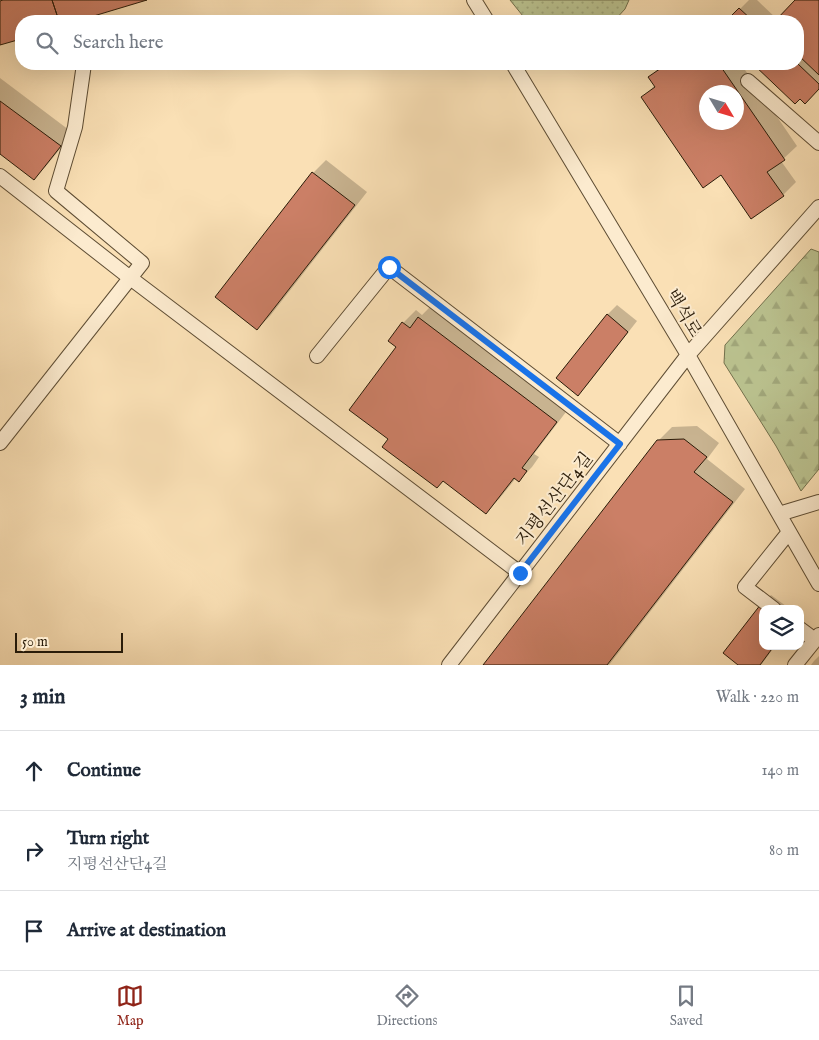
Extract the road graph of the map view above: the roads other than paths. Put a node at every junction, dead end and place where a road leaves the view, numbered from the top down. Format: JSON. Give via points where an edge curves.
{"nodes":[{"id":1,"x":474,"y":0,"type":"edge"},
{"id":2,"x":483,"y":15,"type":"edge"},
{"id":3,"x":83,"y":70,"type":"edge"},
{"id":4,"x":517,"y":70,"type":"edge"},
{"id":5,"x":748,"y":81,"type":"dead end"},
{"id":6,"x":819,"y":143,"type":"edge"},
{"id":7,"x":0,"y":176,"type":"edge"},
{"id":8,"x":818,"y":211,"type":"edge"},
{"id":9,"x":129,"y":277,"type":"junction"},
{"id":10,"x":688,"y":355,"type":"junction"},
{"id":11,"x":317,"y":356,"type":"dead end"},
{"id":12,"x":0,"y":443,"type":"edge"},
{"id":13,"x":620,"y":444,"type":"junction"},
{"id":14,"x":819,"y":502,"type":"edge"},
{"id":15,"x":779,"y":514,"type":"junction"},
{"id":16,"x":789,"y":532,"type":"junction"},
{"id":17,"x":520,"y":573,"type":"junction"},
{"id":18,"x":819,"y":584,"type":"edge"},
{"id":19,"x":769,"y":605,"type":"edge"},
{"id":20,"x":804,"y":631,"type":"edge"},
{"id":21,"x":817,"y":637,"type":"edge"},
{"id":22,"x":449,"y":665,"type":"edge"},
{"id":23,"x":795,"y":665,"type":"edge"}],
"edges":[{"from":1,"to":2,"type":"street"},
{"from":3,"to":9,"type":"street","via":[[75,127],[56,191],[142,262]]},
{"from":4,"to":10,"type":"street","name":"백석로"},
{"from":5,"to":6,"type":"street"},
{"from":7,"to":9,"type":"street"},
{"from":8,"to":10,"type":"street","name":"지평선산단4길"},
{"from":9,"to":12,"type":"street"},
{"from":9,"to":17,"type":"street"},
{"from":10,"to":13,"type":"street","name":"지평선산단4길"},
{"from":10,"to":15,"type":"street","name":"백석로"},
{"from":11,"to":13,"type":"street","via":[[389,267]]},
{"from":13,"to":17,"type":"street","name":"지평선산단4길"},
{"from":14,"to":15,"type":"street"},
{"from":15,"to":16,"type":"street","name":"백석로"},
{"from":16,"to":18,"type":"street","name":"백석로"},
{"from":16,"to":19,"type":"street","via":[[745,587]]},
{"from":17,"to":22,"type":"street","name":"지평선산단4길"},
{"from":20,"to":21,"type":"street"},
{"from":21,"to":23,"type":"street"}]}
